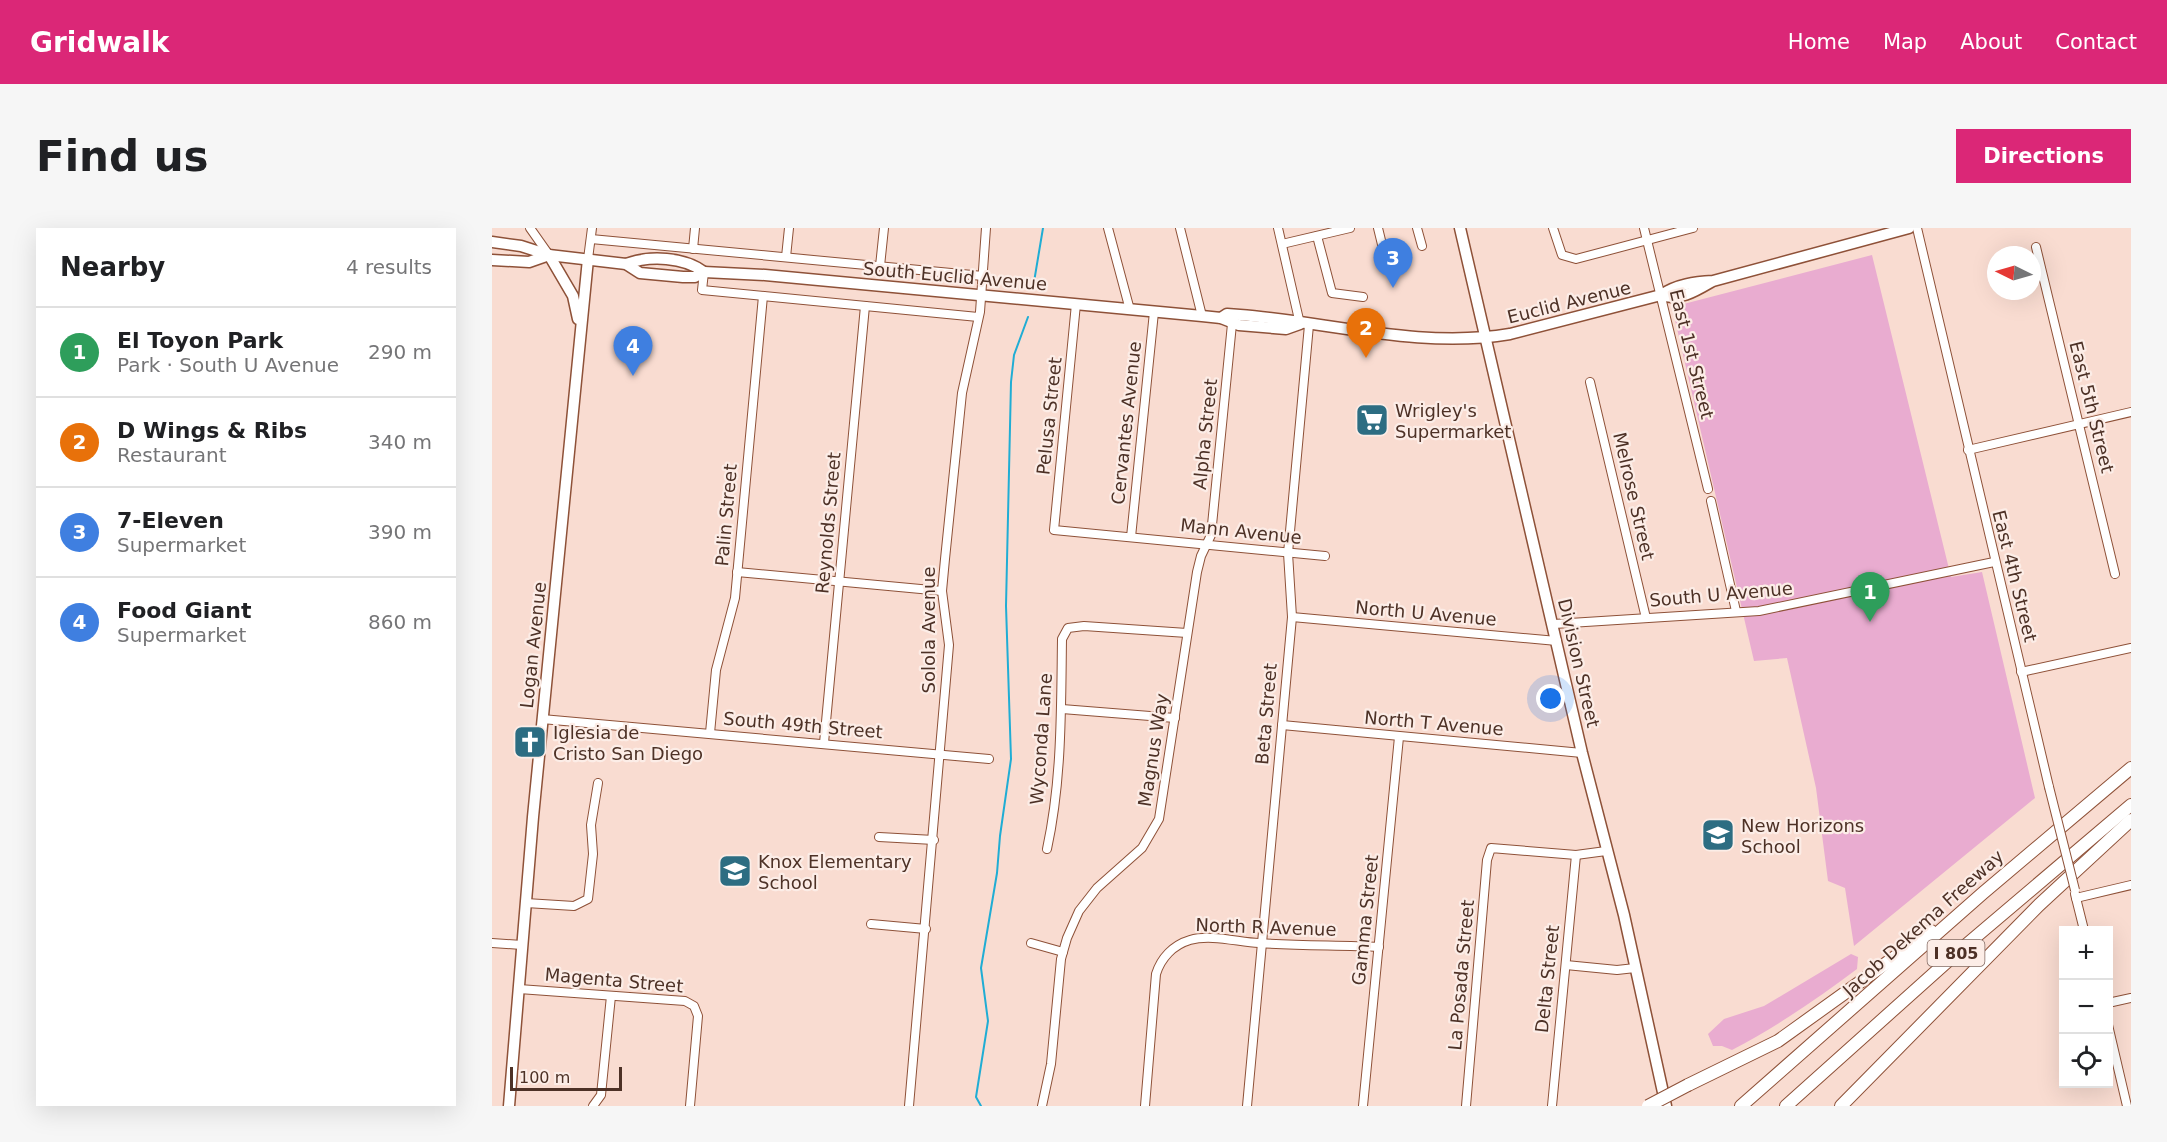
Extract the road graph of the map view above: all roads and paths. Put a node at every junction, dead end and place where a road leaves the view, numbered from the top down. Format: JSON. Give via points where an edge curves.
{"nodes":[{"id":1,"x":530,"y":228,"type":"edge"},
{"id":2,"x":592,"y":228,"type":"edge"},
{"id":3,"x":695,"y":228,"type":"edge"},
{"id":4,"x":789,"y":228,"type":"edge"},
{"id":5,"x":884,"y":228,"type":"edge"},
{"id":6,"x":986,"y":228,"type":"edge"},
{"id":7,"x":1108,"y":228,"type":"edge"},
{"id":8,"x":1180,"y":228,"type":"edge"},
{"id":9,"x":1278,"y":228,"type":"edge"},
{"id":10,"x":1350,"y":228,"type":"edge"},
{"id":11,"x":1378,"y":228,"type":"edge"},
{"id":12,"x":1417,"y":228,"type":"edge"},
{"id":13,"x":1460,"y":228,"type":"edge"},
{"id":14,"x":1553,"y":228,"type":"edge"},
{"id":15,"x":1644,"y":228,"type":"edge"},
{"id":16,"x":1693,"y":228,"type":"edge"},
{"id":17,"x":1908,"y":228,"type":"edge"},
{"id":18,"x":1917,"y":228,"type":"edge"},
{"id":19,"x":1317,"y":236,"type":"junction"},
{"id":20,"x":591,"y":238,"type":"junction"},
{"id":21,"x":1647,"y":240,"type":"junction"},
{"id":22,"x":492,"y":243,"type":"edge"},
{"id":23,"x":1282,"y":244,"type":"junction"},
{"id":24,"x":1422,"y":246,"type":"dead end"},
{"id":25,"x":693,"y":249,"type":"junction"},
{"id":26,"x":549,"y":255,"type":"junction"},
{"id":27,"x":786,"y":257,"type":"junction"},
{"id":28,"x":492,"y":260,"type":"edge"},
{"id":29,"x":588,"y":260,"type":"junction"},
{"id":30,"x":1386,"y":261,"type":"dead end"},
{"id":31,"x":880,"y":266,"type":"junction"},
{"id":32,"x":2041,"y":268,"type":"edge"},
{"id":33,"x":704,"y":272,"type":"junction"},
{"id":34,"x":983,"y":276,"type":"junction"},
{"id":35,"x":982,"y":295,"type":"junction"},
{"id":36,"x":1661,"y":295,"type":"junction"},
{"id":37,"x":763,"y":296,"type":"junction"},
{"id":38,"x":1364,"y":297,"type":"dead end"},
{"id":39,"x":1076,"y":304,"type":"junction"},
{"id":40,"x":865,"y":306,"type":"junction"},
{"id":41,"x":1130,"y":310,"type":"junction"},
{"id":42,"x":1154,"y":312,"type":"junction"},
{"id":43,"x":1202,"y":315,"type":"junction"},
{"id":44,"x":978,"y":317,"type":"junction"},
{"id":45,"x":1221,"y":318,"type":"junction"},
{"id":46,"x":1232,"y":324,"type":"junction"},
{"id":47,"x":1305,"y":325,"type":"junction"},
{"id":48,"x":581,"y":331,"type":"junction"},
{"id":49,"x":1485,"y":339,"type":"junction"},
{"id":50,"x":1590,"y":382,"type":"dead end"},
{"id":51,"x":2131,"y":412,"type":"edge"},
{"id":52,"x":2079,"y":425,"type":"junction"},
{"id":53,"x":1968,"y":450,"type":"junction"},
{"id":54,"x":1708,"y":489,"type":"dead end"},
{"id":55,"x":1711,"y":501,"type":"dead end"},
{"id":56,"x":1054,"y":530,"type":"joint"},
{"id":57,"x":1131,"y":537,"type":"junction"},
{"id":58,"x":1206,"y":545,"type":"junction"},
{"id":59,"x":1288,"y":553,"type":"junction"},
{"id":60,"x":1325,"y":556,"type":"dead end"},
{"id":61,"x":1994,"y":562,"type":"junction"},
{"id":62,"x":737,"y":572,"type":"junction"},
{"id":63,"x":2115,"y":574,"type":"dead end"},
{"id":64,"x":839,"y":581,"type":"junction"},
{"id":65,"x":942,"y":591,"type":"junction"},
{"id":66,"x":1736,"y":611,"type":"junction"},
{"id":67,"x":1292,"y":616,"type":"junction"},
{"id":68,"x":1646,"y":618,"type":"junction"},
{"id":69,"x":1554,"y":624,"type":"junction"},
{"id":70,"x":1187,"y":633,"type":"junction"},
{"id":71,"x":1557,"y":641,"type":"junction"},
{"id":72,"x":2131,"y":648,"type":"edge"},
{"id":73,"x":2021,"y":672,"type":"junction"},
{"id":74,"x":1062,"y":709,"type":"junction"},
{"id":75,"x":1175,"y":718,"type":"junction"},
{"id":76,"x":542,"y":719,"type":"junction"},
{"id":77,"x":1282,"y":725,"type":"junction"},
{"id":78,"x":710,"y":733,"type":"junction"},
{"id":79,"x":1399,"y":737,"type":"junction"},
{"id":80,"x":824,"y":743,"type":"junction"},
{"id":81,"x":1582,"y":753,"type":"junction"},
{"id":82,"x":940,"y":754,"type":"junction"},
{"id":83,"x":989,"y":759,"type":"dead end"},
{"id":84,"x":2131,"y":768,"type":"edge"},
{"id":85,"x":598,"y":783,"type":"dead end"},
{"id":86,"x":2131,"y":805,"type":"edge"},
{"id":87,"x":2131,"y":820,"type":"edge"},
{"id":88,"x":879,"y":837,"type":"dead end"},
{"id":89,"x":934,"y":840,"type":"junction"},
{"id":90,"x":1047,"y":849,"type":"dead end"},
{"id":91,"x":1606,"y":851,"type":"junction"},
{"id":92,"x":1576,"y":855,"type":"junction"},
{"id":93,"x":2131,"y":885,"type":"edge"},
{"id":94,"x":1983,"y":893,"type":"junction"},
{"id":95,"x":2076,"y":894,"type":"junction"},
{"id":96,"x":526,"y":903,"type":"junction"},
{"id":97,"x":871,"y":924,"type":"dead end"},
{"id":98,"x":2083,"y":926,"type":"edge"},
{"id":99,"x":926,"y":929,"type":"junction"},
{"id":100,"x":492,"y":943,"type":"edge"},
{"id":101,"x":1031,"y":943,"type":"dead end"},
{"id":102,"x":1262,"y":944,"type":"junction"},
{"id":103,"x":522,"y":945,"type":"junction"},
{"id":104,"x":1378,"y":947,"type":"junction"},
{"id":105,"x":1063,"y":952,"type":"junction"},
{"id":106,"x":1566,"y":965,"type":"junction"},
{"id":107,"x":1635,"y":968,"type":"junction"},
{"id":108,"x":519,"y":989,"type":"junction"},
{"id":109,"x":611,"y":996,"type":"junction"},
{"id":110,"x":2131,"y":998,"type":"edge"},
{"id":111,"x":2113,"y":1003,"type":"edge"},
{"id":112,"x":2111,"y":1034,"type":"edge"},
{"id":113,"x":509,"y":1106,"type":"edge"},
{"id":114,"x":593,"y":1106,"type":"edge"},
{"id":115,"x":690,"y":1106,"type":"edge"},
{"id":116,"x":909,"y":1106,"type":"edge"},
{"id":117,"x":1042,"y":1106,"type":"edge"},
{"id":118,"x":1145,"y":1106,"type":"edge"},
{"id":119,"x":1247,"y":1106,"type":"edge"},
{"id":120,"x":1363,"y":1106,"type":"edge"},
{"id":121,"x":1466,"y":1106,"type":"edge"},
{"id":122,"x":1552,"y":1106,"type":"edge"},
{"id":123,"x":1648,"y":1106,"type":"edge"},
{"id":124,"x":1666,"y":1106,"type":"edge"},
{"id":125,"x":1741,"y":1106,"type":"edge"},
{"id":126,"x":1786,"y":1106,"type":"edge"},
{"id":127,"x":1841,"y":1106,"type":"edge"},
{"id":128,"x":2127,"y":1106,"type":"edge"}],
"edges":[{"from":1,"to":26,"type":"street"},
{"from":2,"to":20,"type":"street","name":"Logan Avenue"},
{"from":3,"to":25,"type":"street"},
{"from":4,"to":27,"type":"street"},
{"from":5,"to":31,"type":"street"},
{"from":6,"to":34,"type":"street","name":"Solola Avenue"},
{"from":7,"to":41,"type":"street"},
{"from":8,"to":43,"type":"street"},
{"from":9,"to":23,"type":"street","name":"Beta Street"},
{"from":10,"to":19,"type":"street"},
{"from":11,"to":30,"type":"street"},
{"from":12,"to":24,"type":"street"},
{"from":13,"to":49,"type":"main road","name":"Division Street"},
{"from":14,"to":21,"type":"street","via":[[1562,255],[1575,259]]},
{"from":15,"to":21,"type":"street","name":"East 1st Street"},
{"from":16,"to":21,"type":"street"},
{"from":17,"to":36,"type":"main road","name":"Euclid Avenue","via":[[1713,281],[1672,299]]},
{"from":18,"to":53,"type":"street","name":"East 4th Street"},
{"from":19,"to":23,"type":"street"},
{"from":19,"to":38,"type":"street","via":[[1332,293]]},
{"from":20,"to":25,"type":"street"},
{"from":20,"to":29,"type":"street","name":"Logan Avenue"},
{"from":21,"to":36,"type":"street","name":"East 1st Street"},
{"from":22,"to":26,"type":"main road","name":"South Euclid Avenue","via":[[521,246]]},
{"from":23,"to":47,"type":"street","name":"Beta Street"},
{"from":25,"to":27,"type":"street"},
{"from":26,"to":28,"type":"main road","name":"South Euclid Avenue","via":[[529,262]]},
{"from":26,"to":29,"type":"main road","name":"South Euclid Avenue"},
{"from":26,"to":48,"type":"main road","name":"Logan Avenue","via":[[573,296]]},
{"from":27,"to":31,"type":"street"},
{"from":29,"to":33,"type":"main road","name":"South Euclid Avenue","via":[[627,264],[640,273],[695,277]]},
{"from":29,"to":48,"type":"main road","name":"Logan Avenue"},
{"from":31,"to":34,"type":"street"},
{"from":32,"to":52,"type":"street","name":"East 5th Street"},
{"from":33,"to":35,"type":"main road","name":"South Euclid Avenue"},
{"from":33,"to":37,"type":"street","via":[[702,290]]},
{"from":34,"to":35,"type":"street","name":"Solola Avenue"},
{"from":35,"to":39,"type":"main road","name":"South Euclid Avenue"},
{"from":35,"to":44,"type":"street","name":"Solola Avenue"},
{"from":36,"to":49,"type":"main road","name":"Euclid Avenue"},
{"from":36,"to":54,"type":"street","name":"East 1st Street"},
{"from":37,"to":40,"type":"street"},
{"from":37,"to":62,"type":"street","name":"Palin Street"},
{"from":39,"to":41,"type":"main road","name":"South Euclid Avenue"},
{"from":39,"to":56,"type":"street","name":"Pelusa Street"},
{"from":40,"to":44,"type":"street"},
{"from":40,"to":64,"type":"street","name":"Reynolds Street"},
{"from":41,"to":42,"type":"main road","name":"South Euclid Avenue"},
{"from":42,"to":43,"type":"main road","name":"South Euclid Avenue"},
{"from":42,"to":57,"type":"street","name":"Cervantes Avenue"},
{"from":43,"to":45,"type":"main road","name":"South Euclid Avenue"},
{"from":44,"to":65,"type":"street","name":"Solola Avenue","via":[[962,393]]},
{"from":45,"to":46,"type":"main road"},
{"from":45,"to":47,"type":"main road","via":[[1227,314],[1240,315]]},
{"from":46,"to":47,"type":"main road","via":[[1286,328]]},
{"from":46,"to":58,"type":"street","name":"Alpha Street","via":[[1211,535]]},
{"from":47,"to":49,"type":"main road","name":"Euclid Avenue"},
{"from":47,"to":59,"type":"street","name":"Beta Street"},
{"from":48,"to":76,"type":"main road","name":"Logan Avenue"},
{"from":49,"to":69,"type":"main road","name":"Division Street"},
{"from":50,"to":68,"type":"street","name":"Melrose Street"},
{"from":51,"to":52,"type":"street"},
{"from":52,"to":53,"type":"street"},
{"from":52,"to":63,"type":"street","name":"East 5th Street"},
{"from":53,"to":61,"type":"street","name":"East 4th Street"},
{"from":55,"to":66,"type":"street"},
{"from":56,"to":57,"type":"street","name":"Mann Avenue"},
{"from":57,"to":58,"type":"street","name":"Mann Avenue"},
{"from":58,"to":59,"type":"street","name":"Mann Avenue"},
{"from":58,"to":70,"type":"street","name":"Magnus Way","via":[[1200,556]]},
{"from":59,"to":60,"type":"street","name":"Mann Avenue"},
{"from":59,"to":67,"type":"street","name":"Beta Street"},
{"from":61,"to":66,"type":"street","name":"South U Avenue","via":[[1822,600]]},
{"from":61,"to":73,"type":"street","name":"East 4th Street"},
{"from":62,"to":64,"type":"street"},
{"from":62,"to":78,"type":"street","name":"Palin Street","via":[[735,598],[715,677]]},
{"from":64,"to":65,"type":"street"},
{"from":64,"to":80,"type":"street","name":"Reynolds Street"},
{"from":65,"to":82,"type":"street","name":"Solola Avenue","via":[[949,645]]},
{"from":66,"to":68,"type":"street","name":"South U Avenue"},
{"from":67,"to":71,"type":"street","name":"North U Avenue"},
{"from":67,"to":77,"type":"street","name":"Beta Street"},
{"from":68,"to":69,"type":"street","name":"South U Avenue"},
{"from":69,"to":71,"type":"main road","name":"Division Street"},
{"from":70,"to":74,"type":"street","name":"Wyconda Lane","via":[[1068,628],[1062,639]]},
{"from":70,"to":75,"type":"street","name":"Magnus Way"},
{"from":71,"to":81,"type":"main road","name":"Division Street"},
{"from":72,"to":73,"type":"street"},
{"from":73,"to":95,"type":"street","name":"East 4th Street","bridge":true},
{"from":74,"to":75,"type":"street"},
{"from":74,"to":90,"type":"street","name":"Wyconda Lane"},
{"from":75,"to":105,"type":"street","name":"Magnus Way","via":[[1159,819],[1149,839],[1097,888],[1079,911]]},
{"from":76,"to":78,"type":"street","name":"South 49th Street"},
{"from":76,"to":96,"type":"main road","name":"Logan Avenue"},
{"from":77,"to":79,"type":"street","name":"North T Avenue"},
{"from":77,"to":102,"type":"street","name":"Beta Street"},
{"from":78,"to":80,"type":"street","name":"South 49th Street"},
{"from":79,"to":81,"type":"street","name":"North T Avenue"},
{"from":79,"to":104,"type":"street","name":"Gamma Street"},
{"from":80,"to":82,"type":"street","name":"South 49th Street"},
{"from":81,"to":91,"type":"main road","name":"Division Street"},
{"from":82,"to":83,"type":"street","name":"South 49th Street"},
{"from":82,"to":89,"type":"street","name":"Solola Avenue"},
{"from":84,"to":94,"type":"highway","name":"Jacob Dekema Freeway","number":"I 805"},
{"from":85,"to":96,"type":"street","via":[[591,819],[593,854],[588,899],[574,906]]},
{"from":86,"to":126,"type":"highway","number":"I 805","via":[[1959,951]]},
{"from":87,"to":127,"type":"highway","via":[[2039,905]]},
{"from":88,"to":89,"type":"street"},
{"from":89,"to":99,"type":"street","name":"Solola Avenue"},
{"from":91,"to":92,"type":"street"},
{"from":91,"to":107,"type":"main road","name":"Division Street"},
{"from":92,"to":106,"type":"street","name":"Delta Street"},
{"from":92,"to":121,"type":"street","name":"La Posada Street","via":[[1491,848]]},
{"from":93,"to":95,"type":"street"},
{"from":94,"to":123,"type":"highway","bridge":true,"via":[[1778,1041]]},
{"from":94,"to":125,"type":"highway","name":"Jacob Dekema Freeway","number":"I 805"},
{"from":95,"to":98,"type":"street","name":"East 4th Street"},
{"from":96,"to":103,"type":"main road","name":"Logan Avenue"},
{"from":97,"to":99,"type":"street"},
{"from":99,"to":116,"type":"street","name":"Solola Avenue"},
{"from":100,"to":103,"type":"street"},
{"from":101,"to":105,"type":"street"},
{"from":102,"to":104,"type":"street","name":"North R Avenue"},
{"from":102,"to":118,"type":"street","name":"North R Avenue","via":[[1205,938],[1184,942],[1170,951],[1159,966]]},
{"from":102,"to":119,"type":"street","name":"Beta Street"},
{"from":103,"to":108,"type":"main road","name":"Logan Avenue"},
{"from":104,"to":120,"type":"street","name":"Gamma Street"},
{"from":105,"to":117,"type":"street","name":"Magnus Way","via":[[1051,1064]]},
{"from":106,"to":107,"type":"street"},
{"from":106,"to":122,"type":"street","name":"Delta Street"},
{"from":107,"to":124,"type":"main road","name":"Division Street"},
{"from":108,"to":109,"type":"street","name":"Magenta Street"},
{"from":108,"to":113,"type":"main road","name":"Logan Avenue"},
{"from":109,"to":114,"type":"street","via":[[601,1095]]},
{"from":109,"to":115,"type":"street","name":"Magenta Street","via":[[685,1001],[694,1006],[698,1016]]},
{"from":110,"to":111,"type":"street"},
{"from":112,"to":128,"type":"street"}]}
